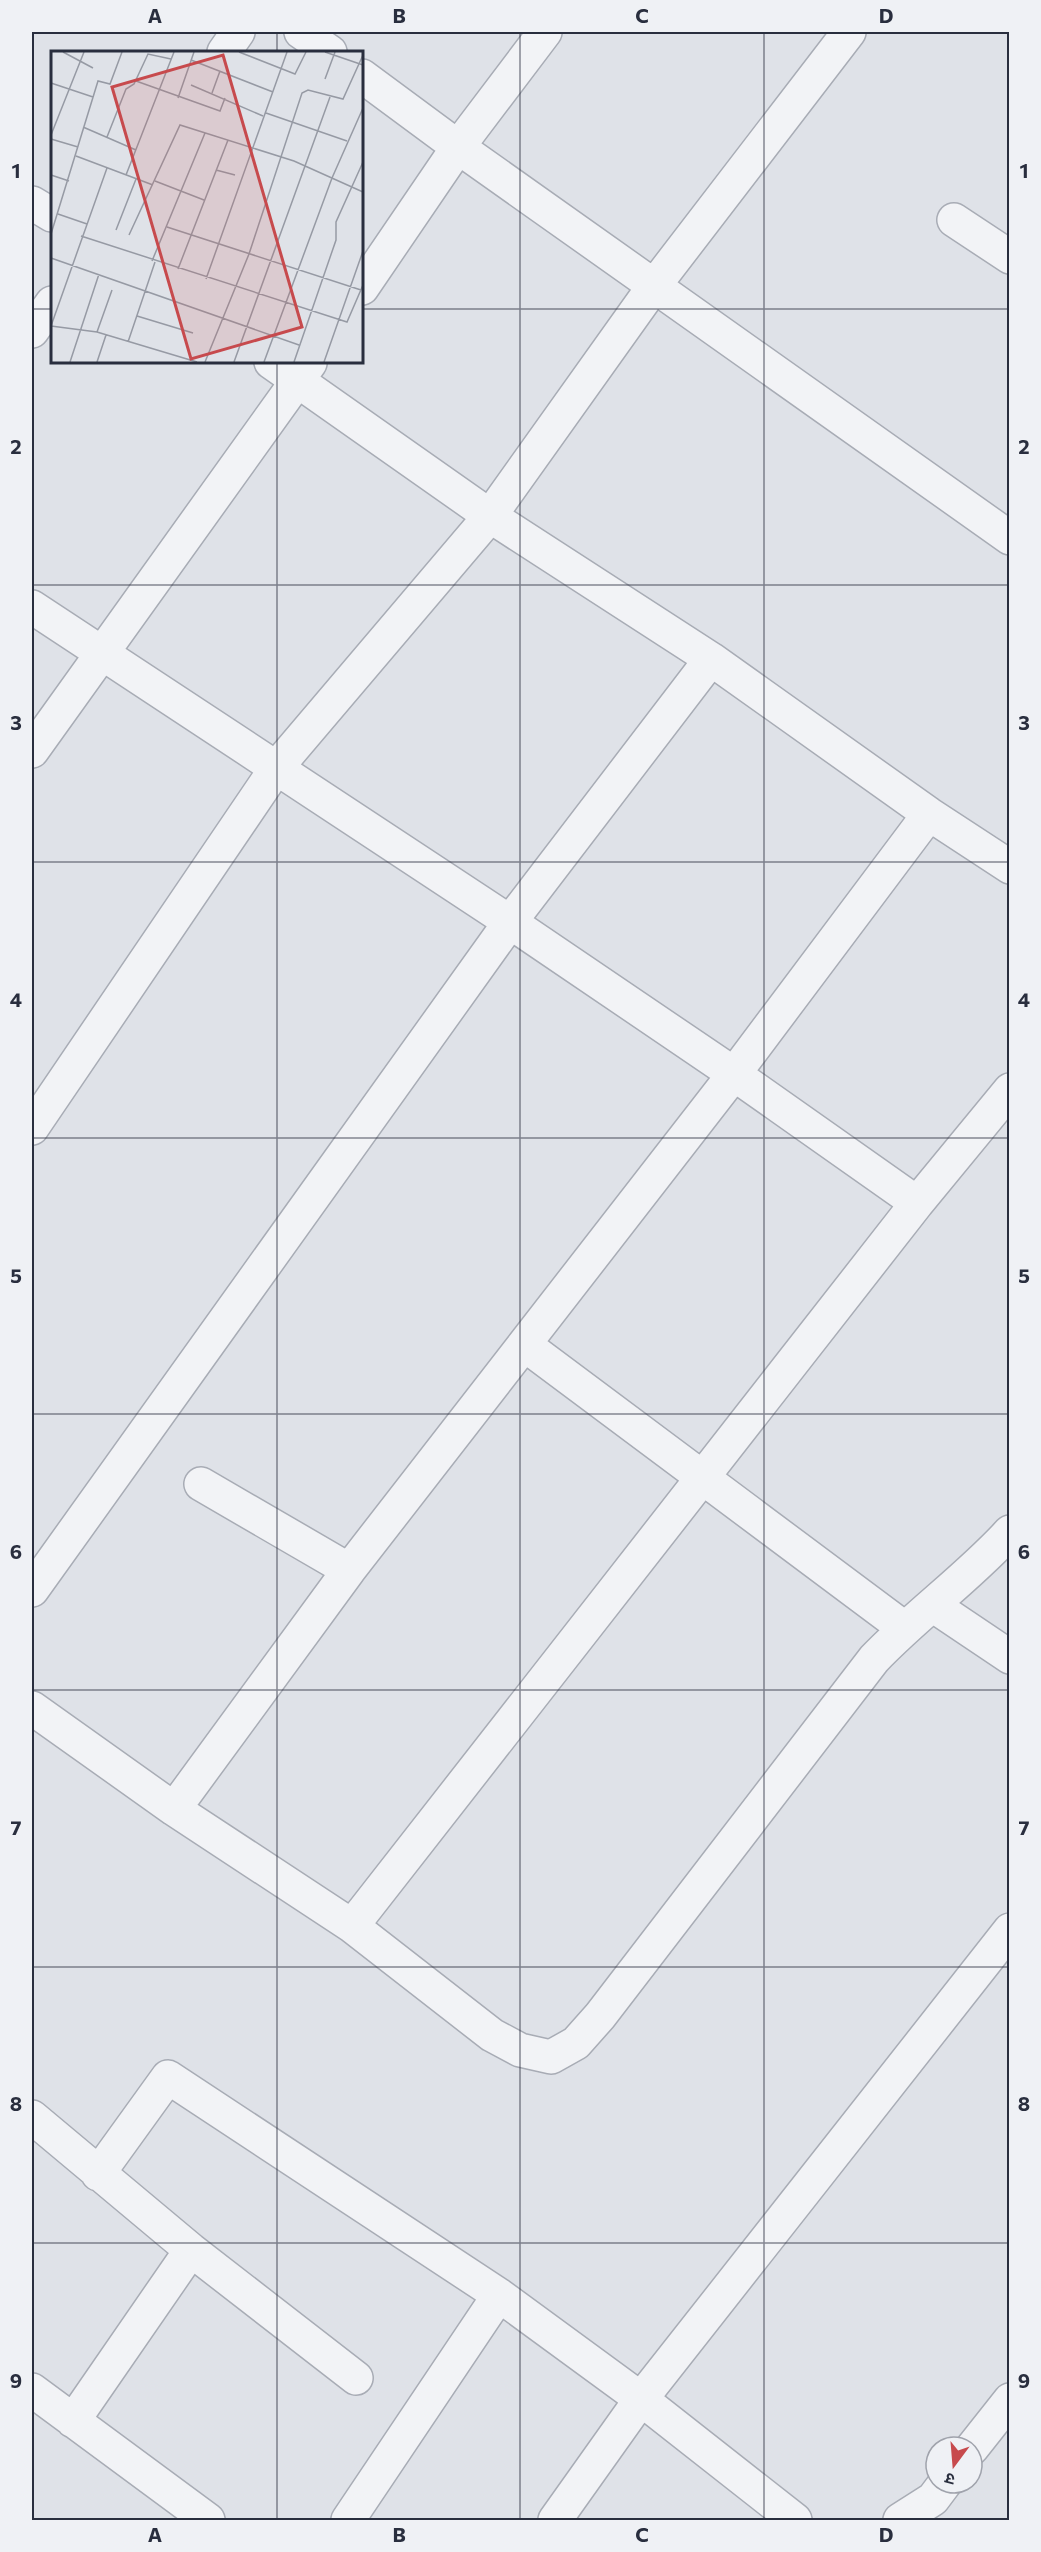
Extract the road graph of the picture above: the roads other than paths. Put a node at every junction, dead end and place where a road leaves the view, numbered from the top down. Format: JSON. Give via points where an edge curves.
{"nodes":[{"id":1,"x":238,"y":32,"type":"edge"},
{"id":2,"x":301,"y":32,"type":"edge"},
{"id":3,"x":544,"y":32,"type":"edge"},
{"id":4,"x":849,"y":32,"type":"edge"},
{"id":5,"x":225,"y":51,"type":"edge"},
{"id":6,"x":329,"y":51,"type":"edge"},
{"id":7,"x":363,"y":77,"type":"edge"},
{"id":8,"x":458,"y":147,"type":"junction"},
{"id":9,"x":32,"y":202,"type":"edge"},
{"id":10,"x":51,"y":214,"type":"edge"},
{"id":11,"x":954,"y":220,"type":"dead end"},
{"id":12,"x":1010,"y":256,"type":"edge"},
{"id":13,"x":654,"y":286,"type":"junction"},
{"id":14,"x":363,"y":287,"type":"edge"},
{"id":15,"x":51,"y":304,"type":"edge"},
{"id":16,"x":32,"y":331,"type":"edge"},
{"id":17,"x":275,"y":363,"type":"edge"},
{"id":18,"x":304,"y":371,"type":"edge"},
{"id":19,"x":490,"y":516,"type":"junction"},
{"id":20,"x":1010,"y":537,"type":"edge"},
{"id":21,"x":32,"y":607,"type":"edge"},
{"id":22,"x":102,"y":654,"type":"junction"},
{"id":23,"x":711,"y":658,"type":"junction"},
{"id":24,"x":32,"y":752,"type":"edge"},
{"id":25,"x":277,"y":767,"type":"junction"},
{"id":26,"x":929,"y":814,"type":"junction"},
{"id":27,"x":1010,"y":867,"type":"edge"},
{"id":28,"x":510,"y":922,"type":"junction"},
{"id":29,"x":734,"y":1074,"type":"junction"},
{"id":30,"x":1010,"y":1090,"type":"edge"},
{"id":31,"x":32,"y":1128,"type":"edge"},
{"id":32,"x":917,"y":1203,"type":"junction"},
{"id":33,"x":525,"y":1345,"type":"junction"},
{"id":34,"x":702,"y":1478,"type":"junction"},
{"id":35,"x":201,"y":1484,"type":"dead end"},
{"id":36,"x":1010,"y":1532,"type":"edge"},
{"id":37,"x":349,"y":1570,"type":"junction"},
{"id":38,"x":32,"y":1590,"type":"edge"},
{"id":39,"x":934,"y":1606,"type":"junction"},
{"id":40,"x":904,"y":1628,"type":"junction"},
{"id":41,"x":1010,"y":1657,"type":"edge"},
{"id":42,"x":32,"y":1708,"type":"edge"},
{"id":43,"x":174,"y":1809,"type":"junction"},
{"id":44,"x":352,"y":1926,"type":"junction"},
{"id":45,"x":1005,"y":1944,"type":"edge"},
{"id":46,"x":32,"y":2117,"type":"edge"},
{"id":47,"x":98,"y":2174,"type":"junction"},
{"id":48,"x":191,"y":2250,"type":"junction"},
{"id":49,"x":499,"y":2295,"type":"junction"},
{"id":50,"x":356,"y":2378,"type":"dead end"},
{"id":51,"x":32,"y":2390,"type":"edge"},
{"id":52,"x":641,"y":2399,"type":"junction"},
{"id":53,"x":1010,"y":2400,"type":"edge"},
{"id":54,"x":74,"y":2421,"type":"junction"},
{"id":55,"x":982,"y":2435,"type":"edge"},
{"id":56,"x":936,"y":2495,"type":"edge"},
{"id":57,"x":208,"y":2520,"type":"edge"},
{"id":58,"x":348,"y":2520,"type":"edge"},
{"id":59,"x":555,"y":2520,"type":"edge"},
{"id":60,"x":795,"y":2520,"type":"edge"},
{"id":61,"x":900,"y":2520,"type":"edge"}],
"edges":[{"from":1,"to":5,"type":"street"},
{"from":2,"to":6,"type":"street"},
{"from":3,"to":8,"type":"street"},
{"from":4,"to":13,"type":"street"},
{"from":7,"to":8,"type":"street"},
{"from":8,"to":13,"type":"street"},
{"from":8,"to":14,"type":"street"},
{"from":9,"to":10,"type":"street"},
{"from":11,"to":12,"type":"street"},
{"from":13,"to":19,"type":"street"},
{"from":13,"to":20,"type":"street"},
{"from":15,"to":16,"type":"street"},
{"from":17,"to":18,"type":"street"},
{"from":18,"to":19,"type":"street"},
{"from":18,"to":22,"type":"street"},
{"from":19,"to":23,"type":"street"},
{"from":19,"to":25,"type":"street"},
{"from":21,"to":22,"type":"street"},
{"from":22,"to":24,"type":"street"},
{"from":22,"to":25,"type":"street"},
{"from":23,"to":26,"type":"street"},
{"from":23,"to":28,"type":"street"},
{"from":25,"to":28,"type":"street"},
{"from":25,"to":31,"type":"street"},
{"from":26,"to":27,"type":"street"},
{"from":26,"to":29,"type":"street"},
{"from":28,"to":29,"type":"street"},
{"from":28,"to":38,"type":"street"},
{"from":29,"to":32,"type":"street"},
{"from":29,"to":33,"type":"street"},
{"from":30,"to":32,"type":"street"},
{"from":32,"to":34,"type":"street"},
{"from":33,"to":34,"type":"street"},
{"from":33,"to":37,"type":"street"},
{"from":34,"to":40,"type":"street"},
{"from":34,"to":44,"type":"street"},
{"from":35,"to":37,"type":"street"},
{"from":36,"to":39,"type":"street"},
{"from":37,"to":43,"type":"street"},
{"from":39,"to":40,"type":"street"},
{"from":39,"to":41,"type":"street"},
{"from":40,"to":44,"type":"street","via":[[849,1689],[576,2043],[551,2056],[520,2050],[492,2035]]},
{"from":42,"to":43,"type":"street"},
{"from":43,"to":44,"type":"street"},
{"from":45,"to":52,"type":"street"},
{"from":46,"to":47,"type":"street"},
{"from":47,"to":48,"type":"street"},
{"from":47,"to":49,"type":"street","via":[[168,2077]]},
{"from":48,"to":50,"type":"street"},
{"from":48,"to":54,"type":"street"},
{"from":49,"to":52,"type":"street"},
{"from":49,"to":58,"type":"street"},
{"from":51,"to":54,"type":"street"},
{"from":52,"to":59,"type":"street"},
{"from":52,"to":60,"type":"street"},
{"from":53,"to":55,"type":"street"},
{"from":54,"to":57,"type":"street"},
{"from":56,"to":61,"type":"street"}]}
